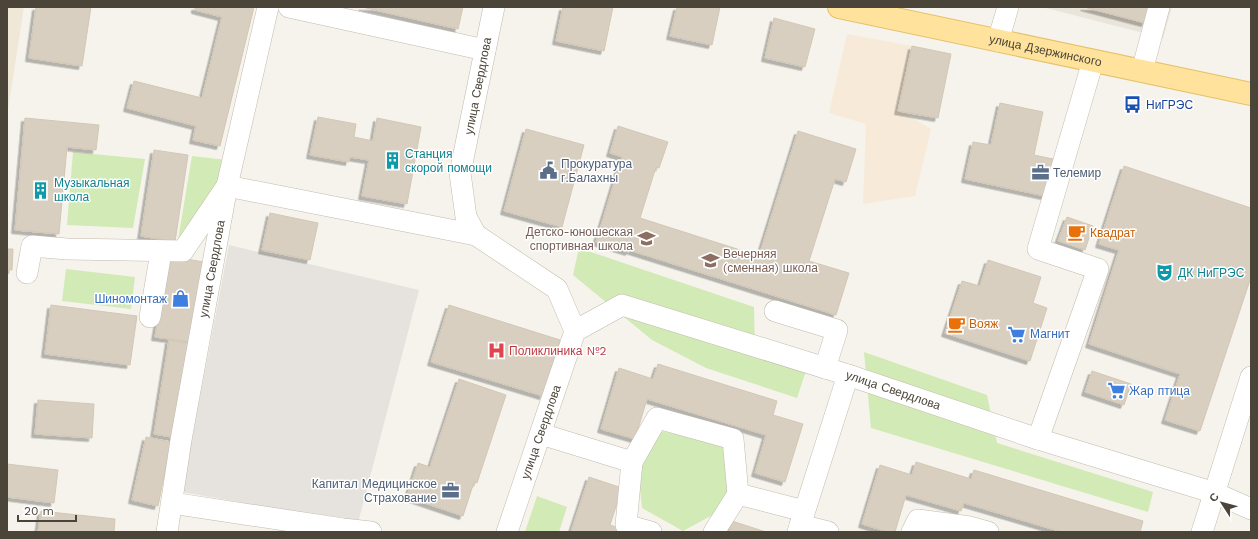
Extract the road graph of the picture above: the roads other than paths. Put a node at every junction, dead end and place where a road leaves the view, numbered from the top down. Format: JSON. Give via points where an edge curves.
{"nodes":[{"id":1,"x":268,"y":7,"type":"edge"},
{"id":2,"x":289,"y":7,"type":"edge"},
{"id":3,"x":494,"y":7,"type":"edge"},
{"id":4,"x":839,"y":7,"type":"edge"},
{"id":5,"x":1008,"y":7,"type":"edge"},
{"id":6,"x":1159,"y":7,"type":"edge"},
{"id":7,"x":998,"y":41,"type":"junction"},
{"id":8,"x":485,"y":50,"type":"junction"},
{"id":9,"x":1093,"y":61,"type":"junction"},
{"id":10,"x":1142,"y":71,"type":"junction"},
{"id":11,"x":1251,"y":94,"type":"edge"},
{"id":12,"x":227,"y":186,"type":"junction"},
{"id":13,"x":476,"y":235,"type":"junction"},
{"id":14,"x":161,"y":252,"type":"junction"},
{"id":15,"x":27,"y":273,"type":"dead end"},
{"id":16,"x":774,"y":312,"type":"dead end"},
{"id":17,"x":150,"y":317,"type":"dead end"},
{"id":18,"x":575,"y":331,"type":"junction"},
{"id":19,"x":825,"y":368,"type":"junction"},
{"id":20,"x":848,"y":375,"type":"junction"},
{"id":21,"x":1251,"y":377,"type":"edge"},
{"id":22,"x":541,"y":434,"type":"junction"},
{"id":23,"x":1038,"y":439,"type":"junction"},
{"id":24,"x":632,"y":462,"type":"junction"},
{"id":25,"x":1215,"y":493,"type":"junction"},
{"id":26,"x":738,"y":494,"type":"junction"},
{"id":27,"x":172,"y":502,"type":"junction"},
{"id":28,"x":1251,"y":508,"type":"edge"},
{"id":29,"x":801,"y":522,"type":"edge"},
{"id":30,"x":167,"y":532,"type":"edge"},
{"id":31,"x":371,"y":532,"type":"edge"},
{"id":32,"x":507,"y":532,"type":"edge"},
{"id":33,"x":651,"y":532,"type":"edge"},
{"id":34,"x":714,"y":532,"type":"edge"},
{"id":35,"x":828,"y":532,"type":"edge"},
{"id":36,"x":912,"y":532,"type":"edge"},
{"id":37,"x":988,"y":532,"type":"edge"},
{"id":38,"x":1202,"y":532,"type":"edge"}],
"edges":[{"from":1,"to":12,"type":"street","name":"улица Свердлова"},
{"from":2,"to":8,"type":"street"},
{"from":3,"to":8,"type":"street","name":"улица Свердлова"},
{"from":4,"to":7,"type":"main road","name":"улица Дзержинского"},
{"from":5,"to":7,"type":"street"},
{"from":6,"to":10,"type":"street"},
{"from":7,"to":9,"type":"main road","name":"улица Дзержинского"},
{"from":8,"to":13,"type":"street","name":"улица Свердлова","via":[[460,173],[466,217]]},
{"from":9,"to":10,"type":"main road","name":"улица Дзержинского"},
{"from":9,"to":23,"type":"street","via":[[1038,249],[1098,269]]},
{"from":10,"to":11,"type":"main road","name":"улица Дзержинского"},
{"from":12,"to":13,"type":"street"},
{"from":12,"to":14,"type":"street","via":[[183,251]]},
{"from":12,"to":27,"type":"street","name":"улица Свердлова"},
{"from":13,"to":18,"type":"street","name":"улица Свердлова","via":[[558,290]]},
{"from":14,"to":15,"type":"street","via":[[32,246]]},
{"from":14,"to":17,"type":"street"},
{"from":16,"to":19,"type":"street","via":[[837,330]]},
{"from":18,"to":19,"type":"street","name":"улица Свердлова","via":[[622,305]]},
{"from":18,"to":22,"type":"street","name":"улица Свердлова"},
{"from":19,"to":20,"type":"street","name":"улица Свердлова"},
{"from":20,"to":23,"type":"street","name":"улица Свердлова"},
{"from":20,"to":29,"type":"street"},
{"from":21,"to":25,"type":"street"},
{"from":22,"to":24,"type":"street"},
{"from":22,"to":32,"type":"street","name":"улица Свердлова"},
{"from":23,"to":25,"type":"street","name":"улица Свердлова"},
{"from":24,"to":26,"type":"street","via":[[657,418],[733,439]]},
{"from":24,"to":33,"type":"street","via":[[626,525]]},
{"from":25,"to":28,"type":"street","name":"улица Свердлова"},
{"from":25,"to":38,"type":"street"},
{"from":26,"to":29,"type":"street"},
{"from":26,"to":34,"type":"street"},
{"from":27,"to":30,"type":"street","name":"улица Свердлова"},
{"from":27,"to":31,"type":"street"},
{"from":29,"to":35,"type":"street"},
{"from":36,"to":37,"type":"street","via":[[918,520]]}]}
